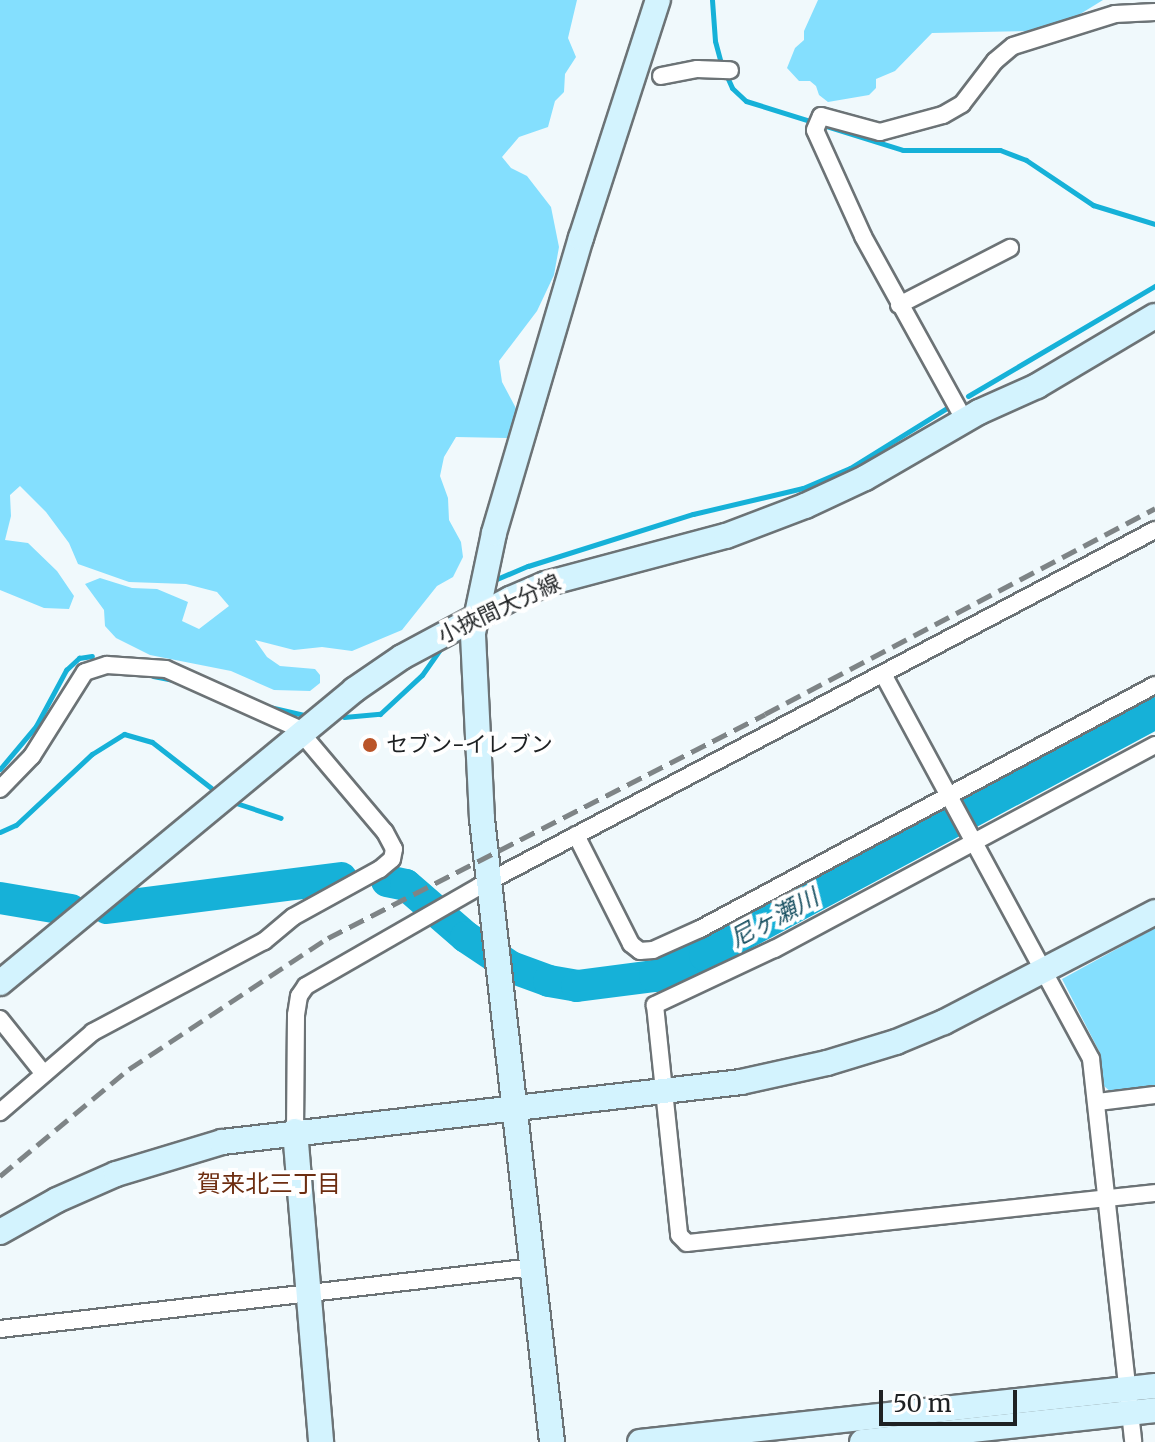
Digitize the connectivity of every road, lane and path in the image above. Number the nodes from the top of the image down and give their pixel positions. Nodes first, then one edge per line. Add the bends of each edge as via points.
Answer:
1 (658, 0) edge
2 (1155, 12) edge
3 (730, 70) dead end
4 (661, 76) dead end
5 (1010, 248) dead end
6 (899, 305) junction
7 (1155, 316) edge
8 (965, 421) junction
9 (1155, 530) edge
10 (474, 619) junction
11 (883, 674) junction
12 (1155, 685) edge
13 (303, 733) junction
14 (1155, 745) edge
15 (0, 789) edge
16 (949, 795) junction
17 (576, 835) junction
18 (973, 839) junction
19 (489, 881) junction
20 (1155, 912) edge
21 (1045, 970) junction
22 (0, 983) edge
23 (0, 1019) edge
24 (44, 1074) junction
25 (662, 1090) junction
26 (1155, 1095) edge
27 (1098, 1102) junction
28 (515, 1107) junction
29 (0, 1112) edge
30 (295, 1131) junction
31 (1155, 1193) edge
32 (1107, 1199) junction
33 (0, 1232) edge
34 (533, 1267) junction
35 (307, 1294) junction
36 (0, 1329) edge
37 (1155, 1386) edge
38 (1129, 1401) junction
39 (1155, 1410) edge
40 (321, 1442) edge
41 (552, 1442) edge
42 (640, 1442) edge
43 (862, 1442) edge
44 (1133, 1442) edge

1 - 10 street via 581,238
2 - 6 street via 1115,14 1013,46 962,104 943,115 880,132 818,123
3 - 4 street
5 - 6 street
6 - 8 street
7 - 8 street, 小挾間大分線 via 1065,371
8 - 10 street, 小挾間大分線 via 865,478 781,516 726,536 569,576
9 - 11 street
10 - 13 street, 小挾間大分線 via 380,671
10 - 19 street via 473,686
11 - 16 street
11 - 17 street
12 - 16 street
13 - 15 street via 166,669 99,666 79,677 32,756
13 - 22 street, 小挾間大分線
13 - 24 street via 385,832 394,849 392,859 293,917 264,941 104,1026
14 - 18 street
16 - 17 street via 700,929 646,951 631,944
16 - 18 street
17 - 19 street
18 - 21 street
18 - 25 street via 746,963 656,1003
19 - 28 street
19 - 30 street via 302,991 296,1015
20 - 21 street
21 - 25 street via 944,1022 874,1049 761,1078
21 - 27 street via 1088,1049
23 - 24 street
24 - 29 street
25 - 28 street
25 - 32 street via 679,1235 687,1243
26 - 27 street
27 - 32 street
28 - 30 street
28 - 34 street
30 - 33 street via 203,1146 137,1166 57,1200
30 - 35 street
31 - 32 street
32 - 38 street
34 - 35 street
34 - 41 street
35 - 36 street
35 - 40 street
37 - 38 street
38 - 39 street
38 - 42 street
38 - 43 street
38 - 44 street

